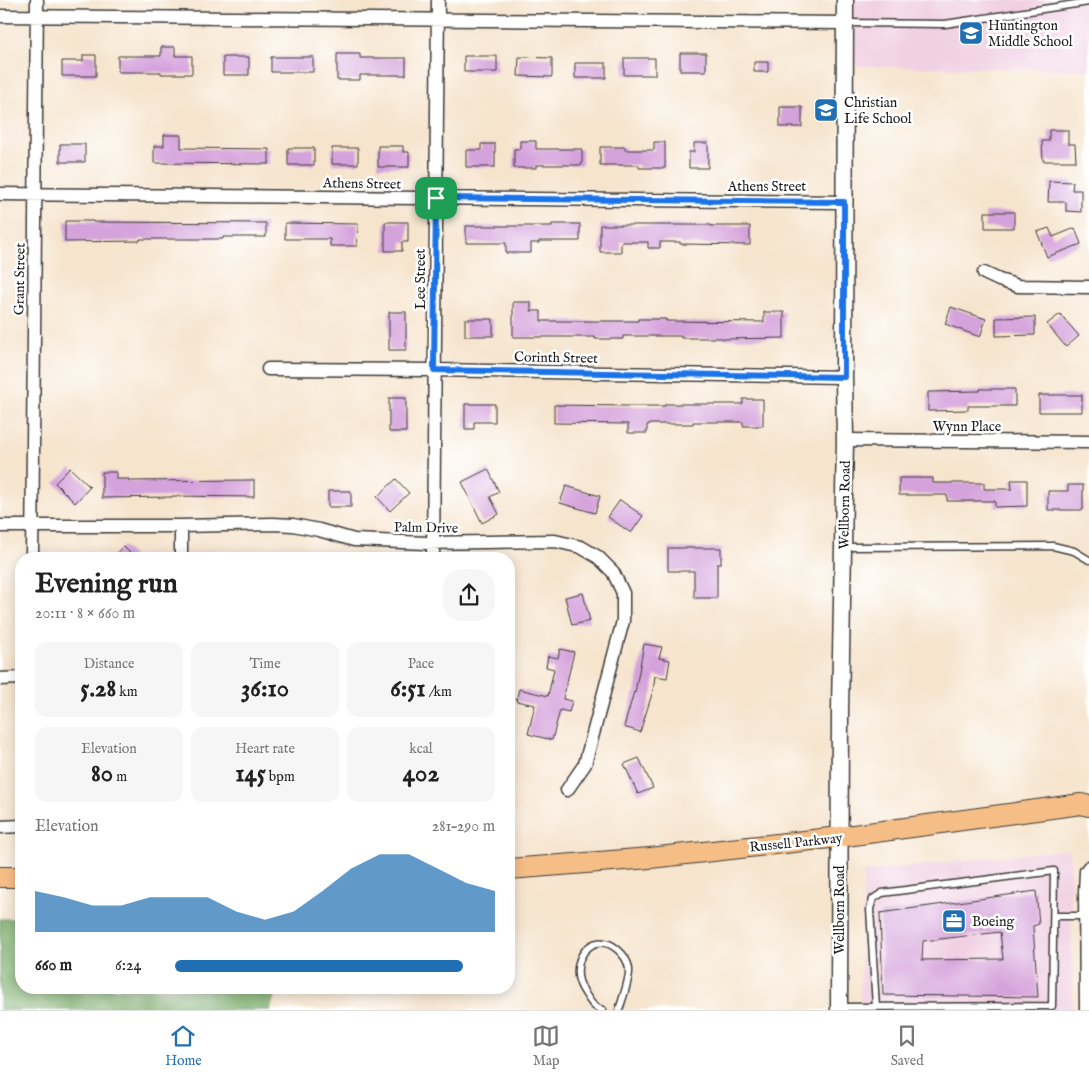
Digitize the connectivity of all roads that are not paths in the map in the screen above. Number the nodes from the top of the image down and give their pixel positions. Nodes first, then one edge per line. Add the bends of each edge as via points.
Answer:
1 (37, 0) edge
2 (438, 0) edge
3 (845, 0) edge
4 (1089, 2) edge
5 (0, 16) edge
6 (37, 16) junction
7 (437, 20) junction
8 (845, 23) junction
9 (0, 194) edge
10 (35, 194) junction
11 (436, 198) junction
12 (844, 202) junction
13 (984, 273) dead end
14 (1089, 287) edge
15 (268, 369) dead end
16 (434, 370) junction
17 (844, 377) junction
18 (845, 440) junction
19 (1089, 442) edge
20 (0, 526) edge
21 (32, 526) junction
22 (181, 526) junction
23 (433, 543) junction
24 (843, 547) junction
25 (32, 552) edge
26 (181, 552) edge
27 (433, 552) edge
28 (1089, 560) edge
29 (15, 678) edge
30 (0, 679) edge
31 (567, 790) dead end
32 (1086, 803) edge
33 (15, 826) edge
34 (0, 827) edge
35 (839, 837) junction
36 (1089, 867) edge
37 (515, 869) edge
38 (0, 877) edge
39 (15, 877) edge
40 (1054, 916) junction
41 (1085, 916) junction
42 (876, 1007) junction
43 (839, 1008) edge
44 (922, 1008) edge
45 (1052, 1008) edge
46 (595, 1009) edge
47 (603, 1010) edge
48 (619, 1010) edge
49 (1086, 1010) edge

1 - 6 street, Grant Street
2 - 7 street, Lee Street
3 - 8 street, Wellborn Road
4 - 8 lane via 945,24
5 - 6 street
6 - 7 street
6 - 10 street, Grant Street
7 - 8 street
7 - 11 street, Lee Street
8 - 12 street, Wellborn Road
9 - 10 street, Athens Street
10 - 11 street, Athens Street
10 - 21 street, Grant Street
11 - 12 street, Athens Street
11 - 16 street, Lee Street
12 - 17 street, Wellborn Road
13 - 14 street via 1018,286
15 - 16 street, Corinth Street
16 - 17 street, Corinth Street
16 - 23 street, Lee Street
17 - 18 street, Wellborn Road
18 - 19 street, Wynn Place
18 - 24 street, Wellborn Road
20 - 21 street, Palm Drive
21 - 22 street, Palm Drive
21 - 25 street, Grant Street
22 - 23 street, Palm Drive via 293,524 354,540
22 - 26 street
23 - 27 street, Lee Street
23 - 31 street, Palm Drive via 555,540 581,547 598,557 613,572 623,593 623,621 585,764
24 - 28 lane via 1053,546 1074,551
24 - 35 street, Wellborn Road
29 - 30 street
32 - 35 main road, Russell Parkway
33 - 34 street
35 - 37 main road, Russell Parkway via 650,858
35 - 43 street, Wellborn Road
36 - 41 street via 1086,872
38 - 39 main road
40 - 41 lane
40 - 42 lane via 1054,870 882,893 873,899 870,909
40 - 45 lane
41 - 49 street
42 - 43 lane
42 - 44 lane
44 - 45 lane
46 - 47 lane
46 - 48 lane via 578,981 577,971 584,950 601,942 612,945 627,961 629,971

